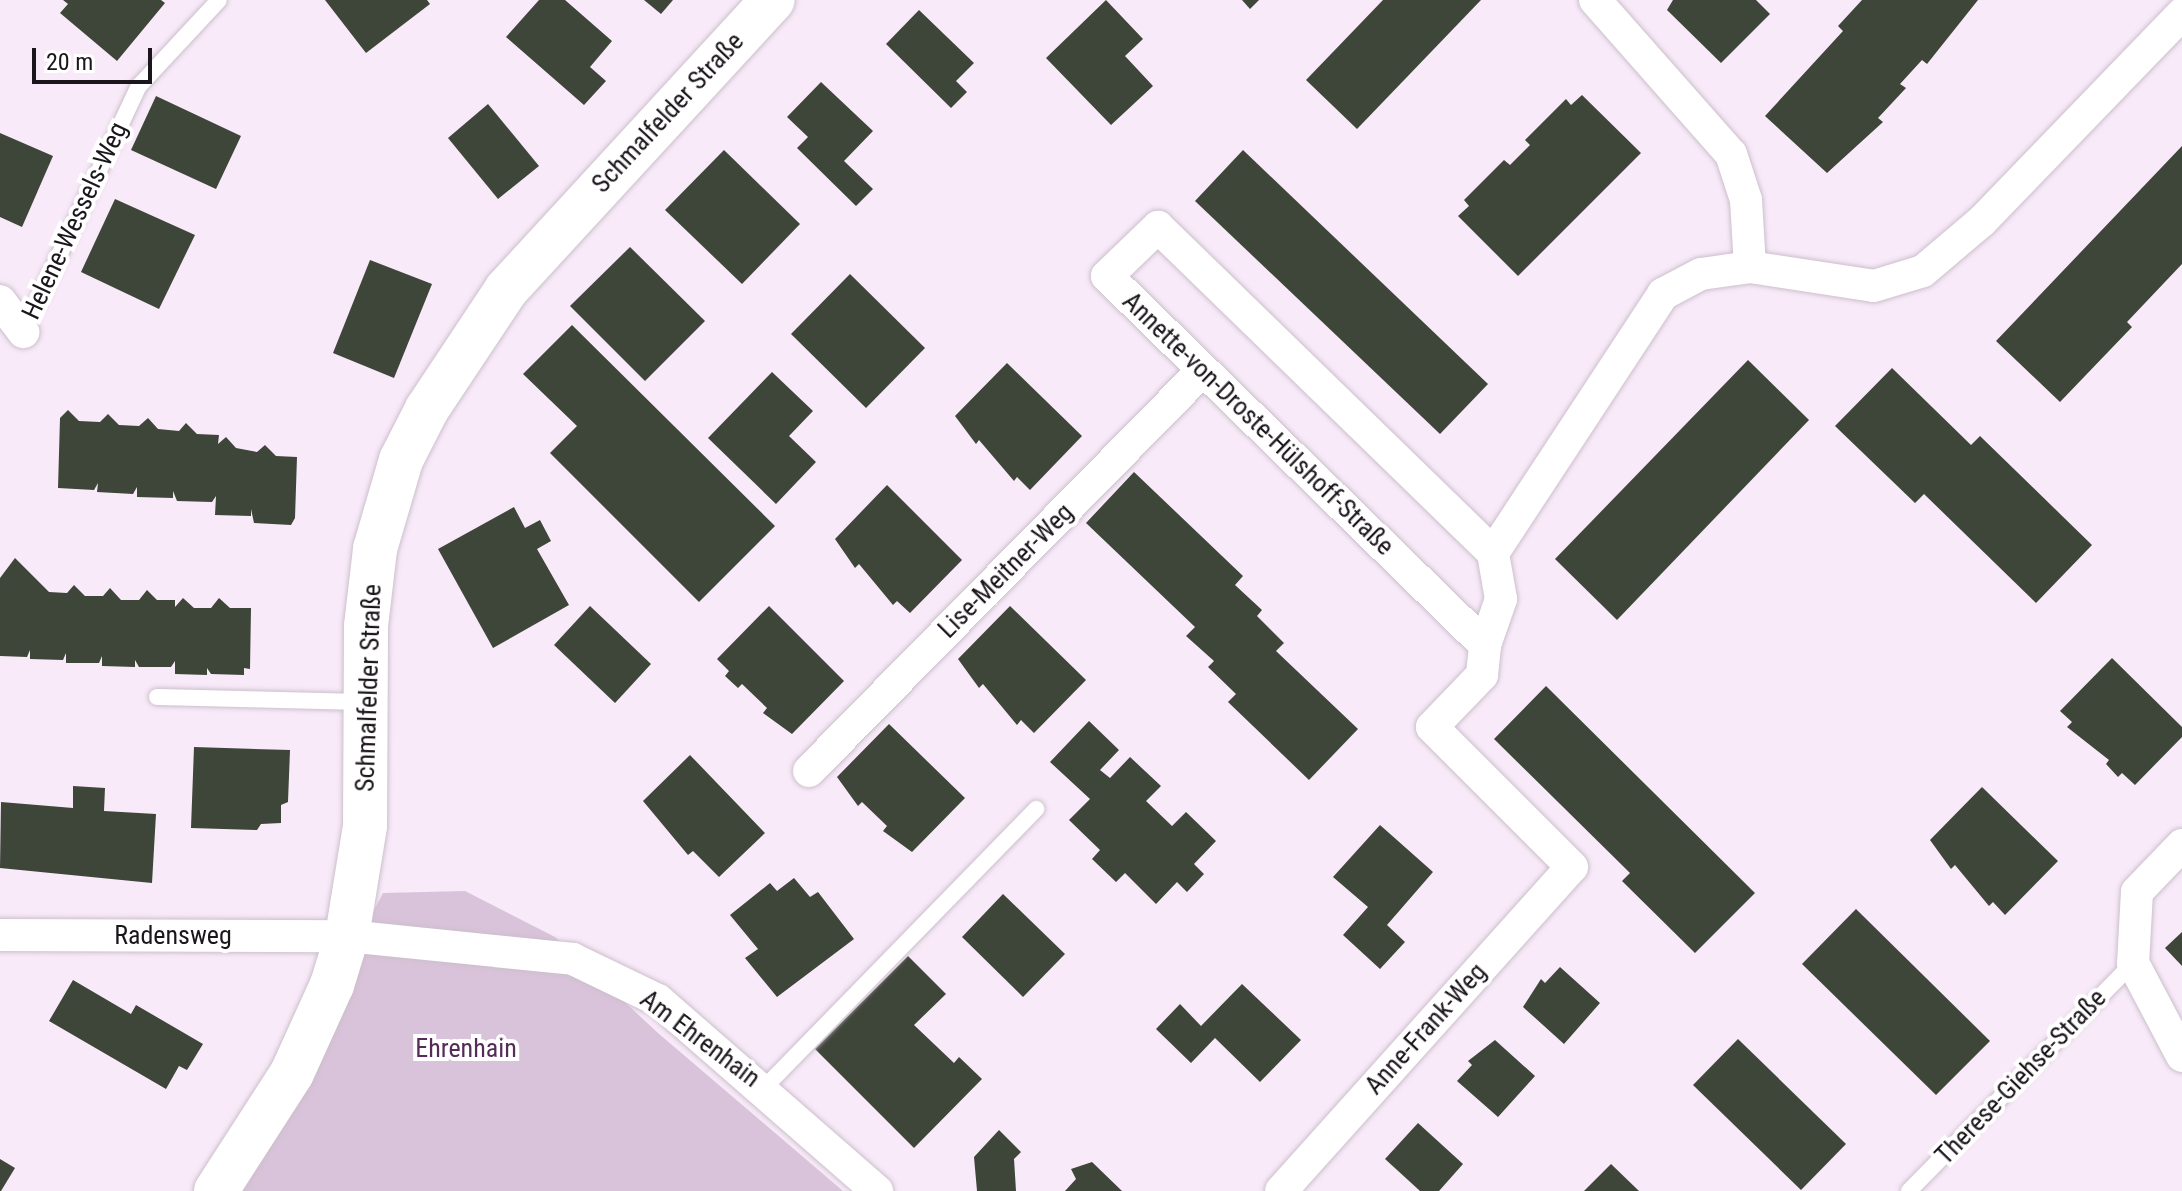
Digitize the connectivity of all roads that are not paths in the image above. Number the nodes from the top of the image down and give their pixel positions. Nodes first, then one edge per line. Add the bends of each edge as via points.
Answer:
1 (219, 0) edge
2 (773, 0) edge
3 (1595, 0) edge
4 (2182, 14) edge
5 (1750, 267) junction
6 (0, 301) edge
7 (23, 332) joint
8 (1203, 370) junction
9 (1493, 553) junction
10 (1485, 645) junction
11 (157, 697) dead end
12 (366, 702) junction
13 (809, 771) dead end
14 (1036, 809) dead end
15 (2182, 845) edge
16 (0, 935) edge
17 (347, 936) junction
18 (2133, 963) junction
19 (2182, 1056) edge
20 (764, 1088) junction
21 (216, 1191) edge
22 (877, 1191) edge
23 (1281, 1191) edge
24 (1909, 1191) edge

1 - 7 lane, Helene-Wessels-Weg via 139,86
2 - 12 main road, Schmalfelder Straße via 506,290 427,409 401,460 375,549 366,626
3 - 5 street via 1731,154 1746,200
4 - 5 street via 1982,221 1923,271 1874,286
5 - 9 street via 1701,274 1663,294
6 - 7 street
8 - 9 street, Annette-von-Droste-Hülshoff-Straße via 1107,276 1158,227
8 - 10 street, Annette-von-Droste-Hülshoff-Straße
8 - 13 street, Lise-Meitner-Weg
9 - 10 street via 1501,599
10 - 23 street, Anne-Frank-Weg via 1482,675 1432,727 1572,867
11 - 12 lane
12 - 17 main road, Schmalfelder Straße via 365,826
14 - 20 lane
15 - 18 street via 2137,892
16 - 17 street, Radensweg
17 - 20 street, Am Ehrenhain via 573,959 658,1000
17 - 21 main road, Schmalfelder Straße via 332,985 292,1073
18 - 19 street, Therese-Giehse-Straße
18 - 24 lane, Therese-Giehse-Straße
20 - 22 street, Am Ehrenhain

